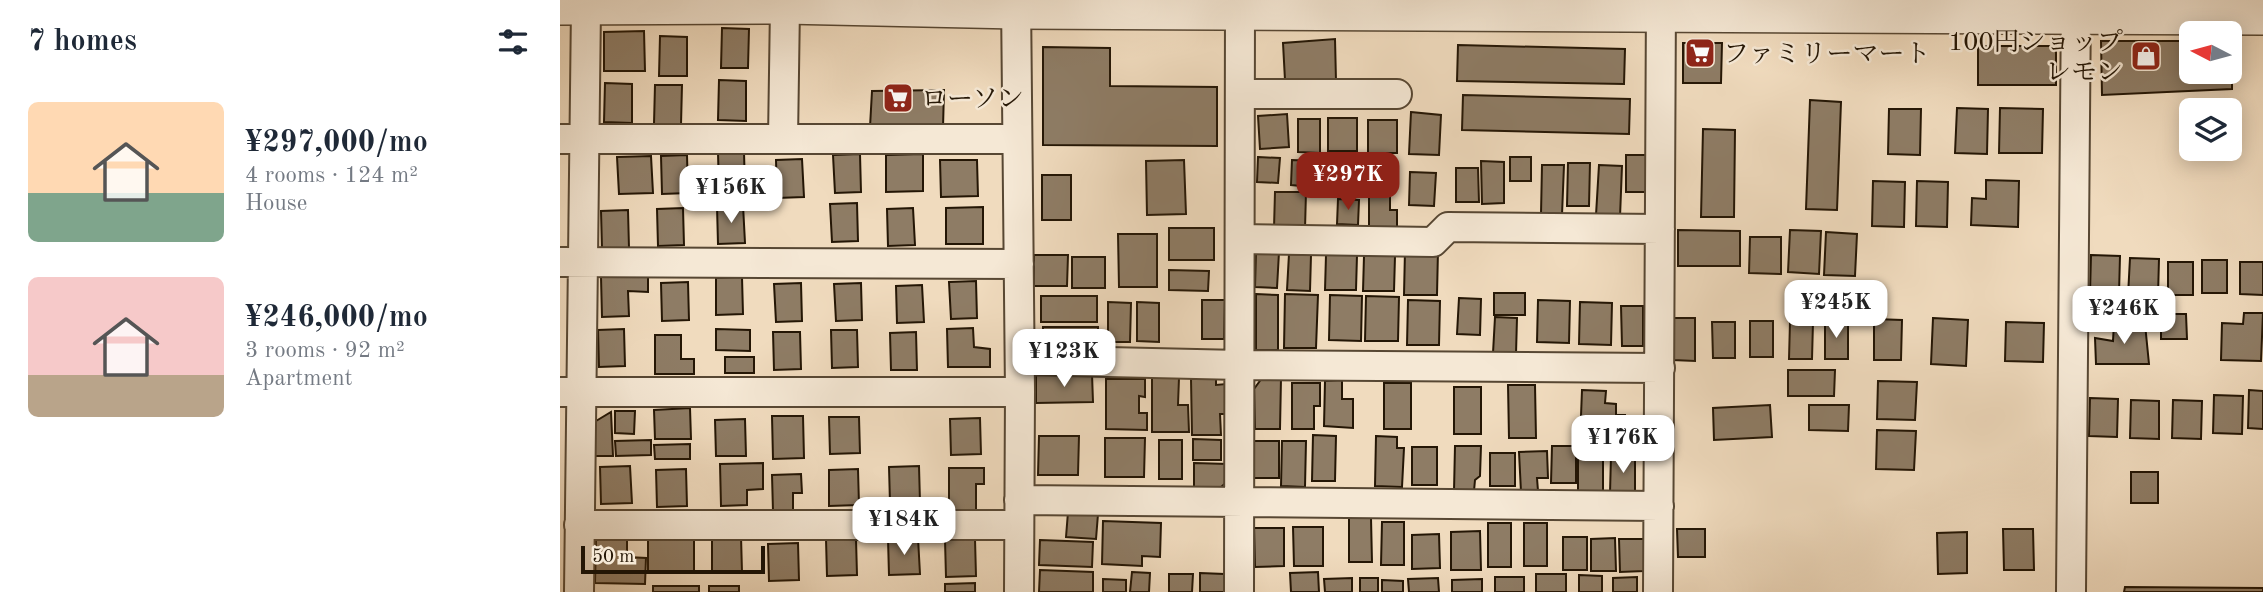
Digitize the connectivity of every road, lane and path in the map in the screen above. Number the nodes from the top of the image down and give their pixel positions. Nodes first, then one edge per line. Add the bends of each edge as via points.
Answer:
1 (799, 4) edge
2 (1016, 5) edge
3 (1240, 6) edge
4 (573, 7) edge
5 (1661, 7) edge
6 (2076, 8) edge
7 (2263, 17) edge
8 (1240, 94) junction
9 (1397, 94) dead end
10 (572, 139) edge
11 (783, 139) junction
12 (1017, 139) junction
13 (1660, 229) junction
14 (1240, 239) junction
15 (571, 262) edge
16 (1019, 264) junction
17 (1020, 360) junction
18 (1240, 365) junction
19 (1660, 368) junction
20 (570, 392) edge
21 (1020, 393) junction
22 (1240, 502) junction
23 (1659, 506) junction
24 (1019, 512) junction
25 (579, 525) junction
26 (579, 592) edge
27 (1019, 592) edge
28 (1239, 592) edge
29 (1658, 592) edge
30 (2071, 592) edge

1 - 2 street
1 - 4 street
1 - 11 street
2 - 3 street
2 - 12 street
3 - 5 street
3 - 8 street
4 - 10 street
5 - 6 street
5 - 13 street
6 - 7 street
6 - 30 street
8 - 9 street
8 - 14 street
10 - 11 street
10 - 15 street
11 - 12 street
12 - 16 street
13 - 14 street via 1448,227 1433,242
13 - 19 street
14 - 18 street
15 - 16 street
15 - 20 street
16 - 17 street
17 - 18 street
17 - 21 street
18 - 19 street
18 - 22 street
19 - 23 street
20 - 21 street
20 - 25 street
21 - 24 street
22 - 23 street
22 - 24 street
22 - 28 street
23 - 29 street
24 - 25 street
24 - 27 street
25 - 26 street

